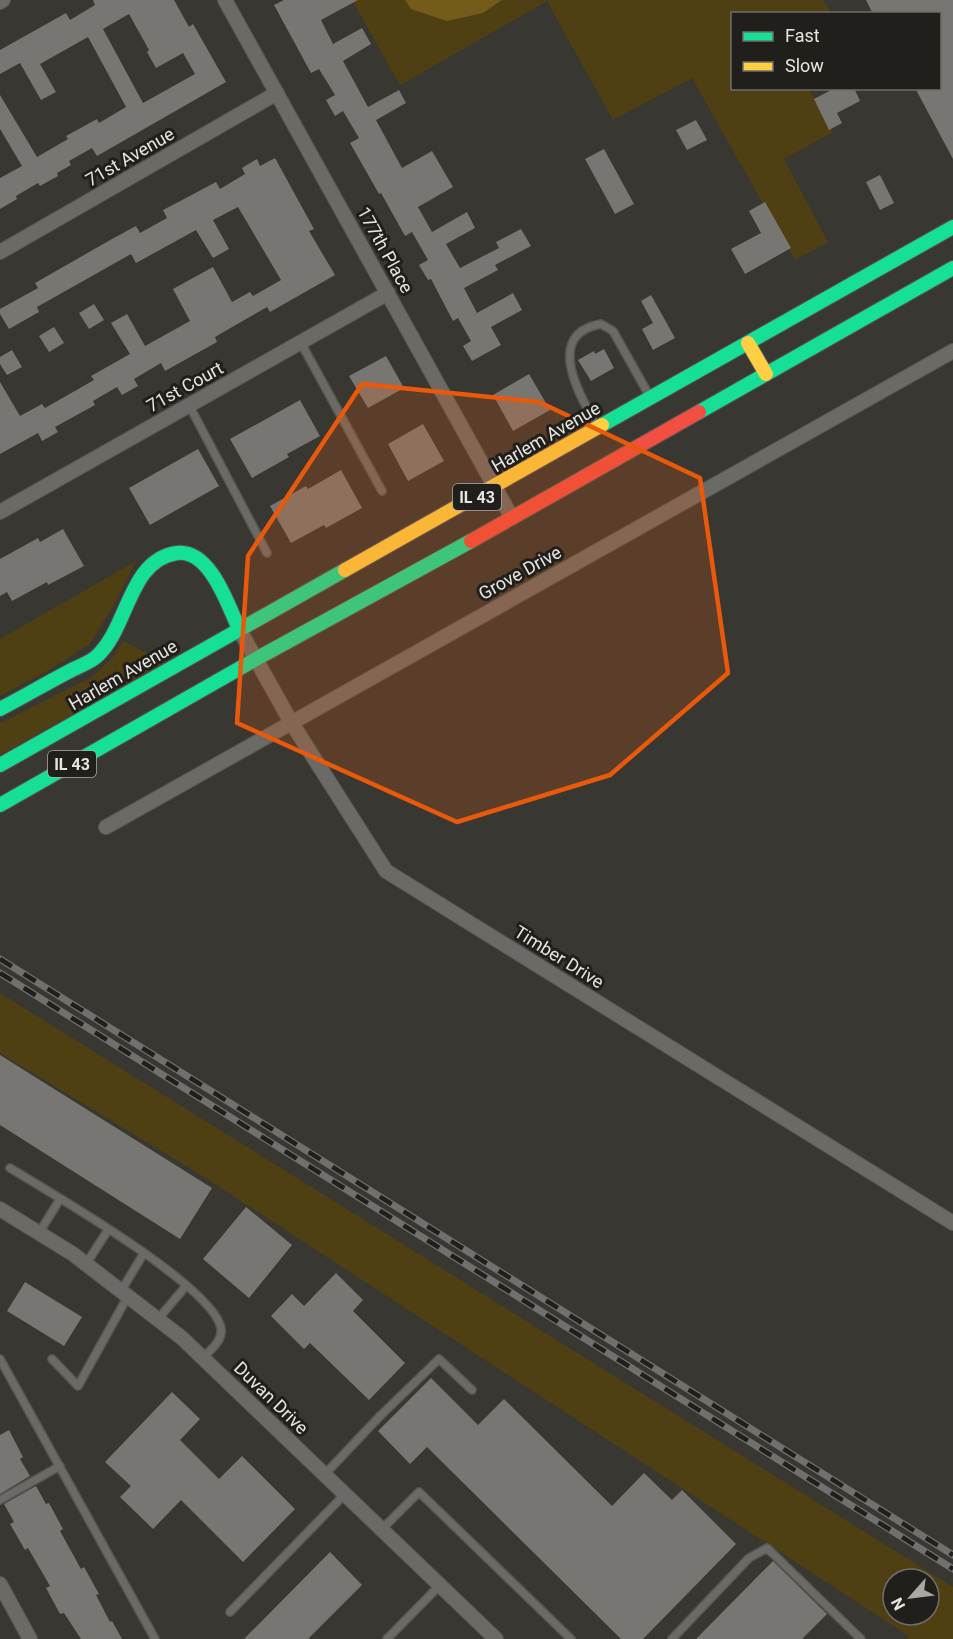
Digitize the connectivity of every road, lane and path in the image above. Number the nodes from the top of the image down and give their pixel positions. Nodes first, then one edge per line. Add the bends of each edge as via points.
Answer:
1 (225, 0) edge
2 (277, 93) junction
3 (953, 227) edge
4 (0, 252) edge
5 (953, 268) edge
6 (388, 293) junction
7 (301, 343) junction
8 (748, 343) junction
9 (953, 351) edge
10 (766, 374) junction
11 (651, 398) junction
12 (189, 405) junction
13 (599, 428) junction
14 (495, 487) junction
15 (382, 491) dead end
16 (0, 512) edge
17 (512, 519) junction
18 (267, 553) dead end
19 (239, 629) junction
20 (256, 659) junction
21 (0, 709) edge
22 (291, 722) junction
23 (0, 765) edge
24 (0, 805) edge
25 (106, 827) dead end
26 (10, 1168) dead end
27 (60, 1199) junction
28 (0, 1209) edge
29 (953, 1223) edge
30 (108, 1230) junction
31 (39, 1233) junction
32 (144, 1252) junction
33 (86, 1264) junction
34 (186, 1286) junction
35 (124, 1294) junction
36 (158, 1319) junction
37 (203, 1358) junction
38 (0, 1359) edge
39 (52, 1359) dead end
40 (472, 1390) dead end
41 (60, 1466) junction
42 (325, 1474) junction
43 (345, 1494) junction
44 (0, 1500) edge
45 (381, 1529) junction
46 (0, 1584) edge
47 (440, 1585) junction
48 (230, 1612) dead end
49 (30, 1639) edge
50 (155, 1639) edge
51 (387, 1639) edge
52 (496, 1639) edge
53 (571, 1639) edge
54 (672, 1639) edge
55 (861, 1639) edge

1 - 2 street, 177th Place
2 - 4 street, 71st Avenue
2 - 6 street, 177th Place
3 - 8 main road, Harlem Avenue / IL 43
5 - 10 main road, IL 43
6 - 7 street, 71st Court
6 - 14 street, 177th Place
7 - 12 street, 71st Court
7 - 15 lane
8 - 10 main road
8 - 11 main road, Harlem Avenue / IL 43
9 - 22 street, Grove Drive
10 - 17 main road, IL 43
11 - 13 main road, Harlem Avenue / IL 43
11 - 13 lane via 614,331 601,324 593,325 574,337 570,363 581,398
12 - 16 street, 71st Court
12 - 18 lane
13 - 14 main road, Harlem Avenue / IL 43
14 - 17 street, 177th Place
14 - 19 main road, Harlem Avenue / IL 43
17 - 20 main road, IL 43
19 - 20 street, Timber Drive
19 - 21 main road via 201,561 182,553 167,555 152,562 146,570 113,636 96,657
19 - 23 main road, Harlem Avenue / IL 43
20 - 22 street, Timber Drive
20 - 24 main road, IL 43
22 - 25 street, Grove Drive
22 - 29 street, Timber Drive via 386,871
26 - 27 lane
27 - 30 lane
27 - 31 lane
28 - 31 street, Duvan Drive
30 - 32 lane
30 - 33 lane
31 - 33 street, Duvan Drive
32 - 34 lane
32 - 35 lane
33 - 35 street, Duvan Drive
34 - 36 lane
34 - 37 lane via 211,1309 221,1326 220,1340
35 - 36 street, Duvan Drive
35 - 39 lane via 78,1386
36 - 37 street, Duvan Drive
37 - 42 street, Duvan Drive
38 - 41 lane
40 - 42 lane via 439,1359
41 - 44 lane
41 - 50 lane
42 - 43 street, Duvan Drive
43 - 45 street, Duvan Drive
43 - 48 lane
45 - 47 street, Duvan Drive
45 - 53 lane via 419,1492
46 - 49 street
47 - 51 lane
47 - 52 street, Duvan Drive
54 - 55 lane via 749,1558 767,1548

